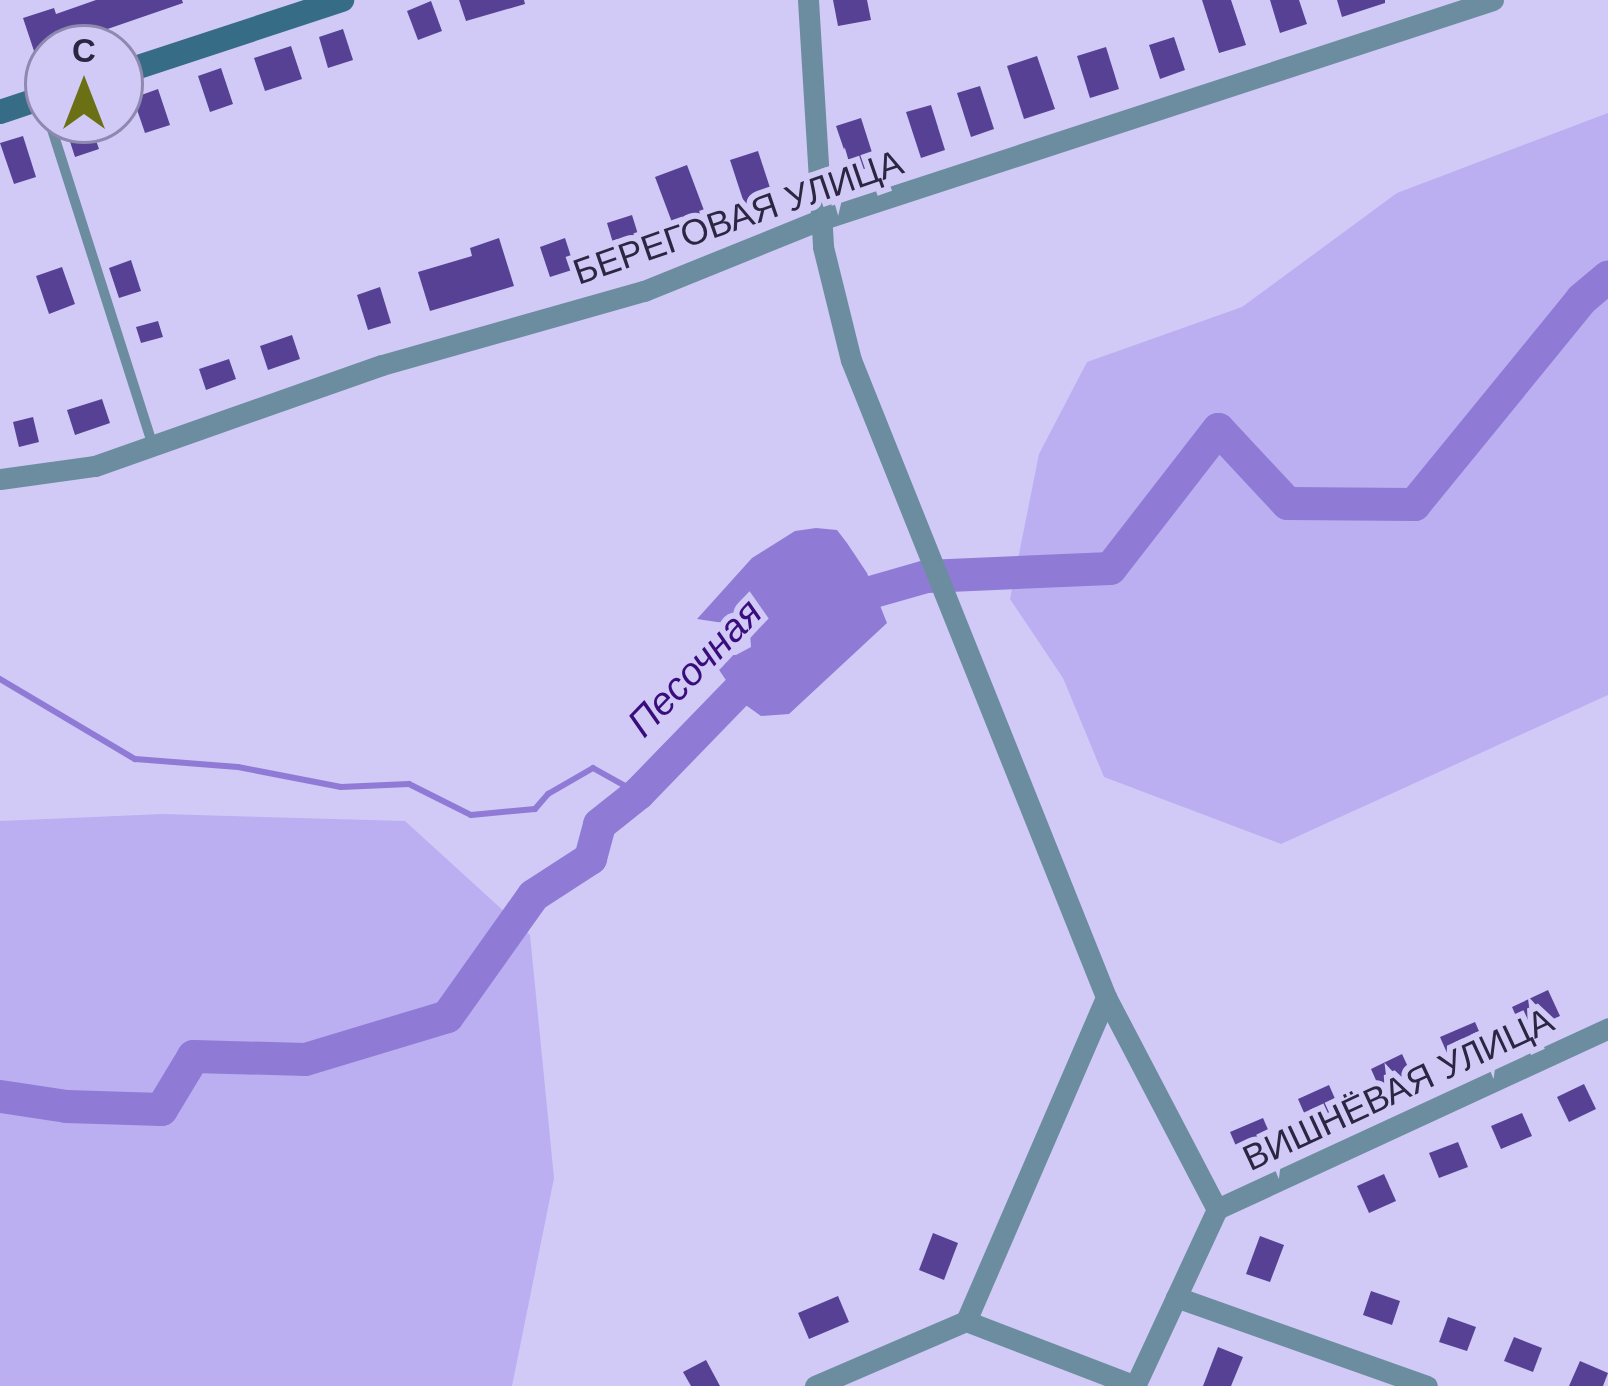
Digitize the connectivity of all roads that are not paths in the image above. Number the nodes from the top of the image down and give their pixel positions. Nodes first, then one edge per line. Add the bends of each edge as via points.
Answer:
1 (342, 0) edge
2 (808, 0) edge
3 (1493, 0) edge
4 (144, 65) edge
5 (58, 144) edge
6 (820, 220) junction
7 (153, 445) junction
8 (0, 479) edge
9 (1106, 997) junction
10 (1608, 1028) edge
11 (1217, 1209) junction
12 (1176, 1297) junction
13 (966, 1321) junction
14 (815, 1386) edge
15 (1135, 1386) edge
16 (1427, 1386) edge

1 - 4 street
2 - 6 street
3 - 6 street, БЕРЕГОВАЯ УЛИЦА
5 - 7 lane
6 - 7 street, БЕРЕГОВАЯ УЛИЦА via 644,291 382,365
6 - 9 street via 851,360
7 - 8 street, БЕРЕГОВАЯ УЛИЦА via 95,466
9 - 11 street
9 - 13 street
10 - 11 street, ВИШНЁВАЯ УЛИЦА
11 - 12 street
12 - 15 street
12 - 16 street
13 - 14 street
13 - 15 street

